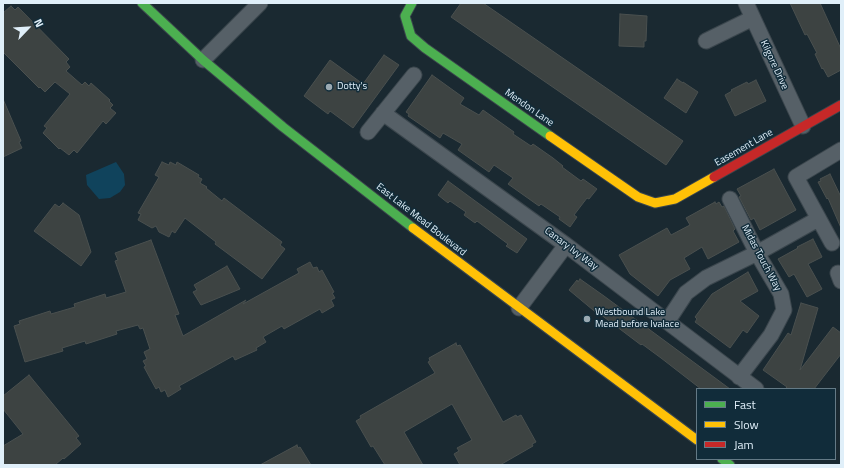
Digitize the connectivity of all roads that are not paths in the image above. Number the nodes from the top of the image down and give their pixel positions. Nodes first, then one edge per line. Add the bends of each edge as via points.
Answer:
1 (142, 3) edge
2 (260, 3) edge
3 (412, 3) edge
4 (746, 3) edge
5 (753, 18) junction
6 (706, 41) dead end
7 (202, 60) junction
8 (414, 75) dead end
9 (841, 105) edge
10 (383, 113) junction
11 (803, 126) junction
12 (368, 132) dead end
13 (841, 150) edge
14 (730, 199) dead end
15 (655, 203) joint
16 (818, 219) junction
17 (832, 243) dead end
18 (566, 245) junction
19 (757, 253) junction
20 (519, 308) junction
21 (667, 322) junction
22 (739, 377) junction
23 (755, 388) edge
24 (696, 439) edge

1 - 7 main road, East Lake Mead Boulevard
2 - 7 street
3 - 15 main road, Mendon Lane via 405,16 411,36 425,48 638,197
4 - 5 street, Kilgore Drive
5 - 6 street
5 - 11 street, Kilgore Drive
7 - 20 main road, East Lake Mead Boulevard via 283,127
8 - 10 street
9 - 11 main road, Easement Lane
10 - 12 street
10 - 18 street, Canary Ivy Way
11 - 15 main road, Easement Lane via 675,199
13 - 16 street via 796,177
14 - 19 street, Midas Touch Way
16 - 17 street
16 - 19 street
18 - 20 street
18 - 21 street, Canary Ivy Way
19 - 21 street via 706,278 686,293
19 - 22 street, Midas Touch Way via 781,294 784,310 771,335
20 - 24 main road, East Lake Mead Boulevard
21 - 22 street, Canary Ivy Way
22 - 23 street, Canary Ivy Way

